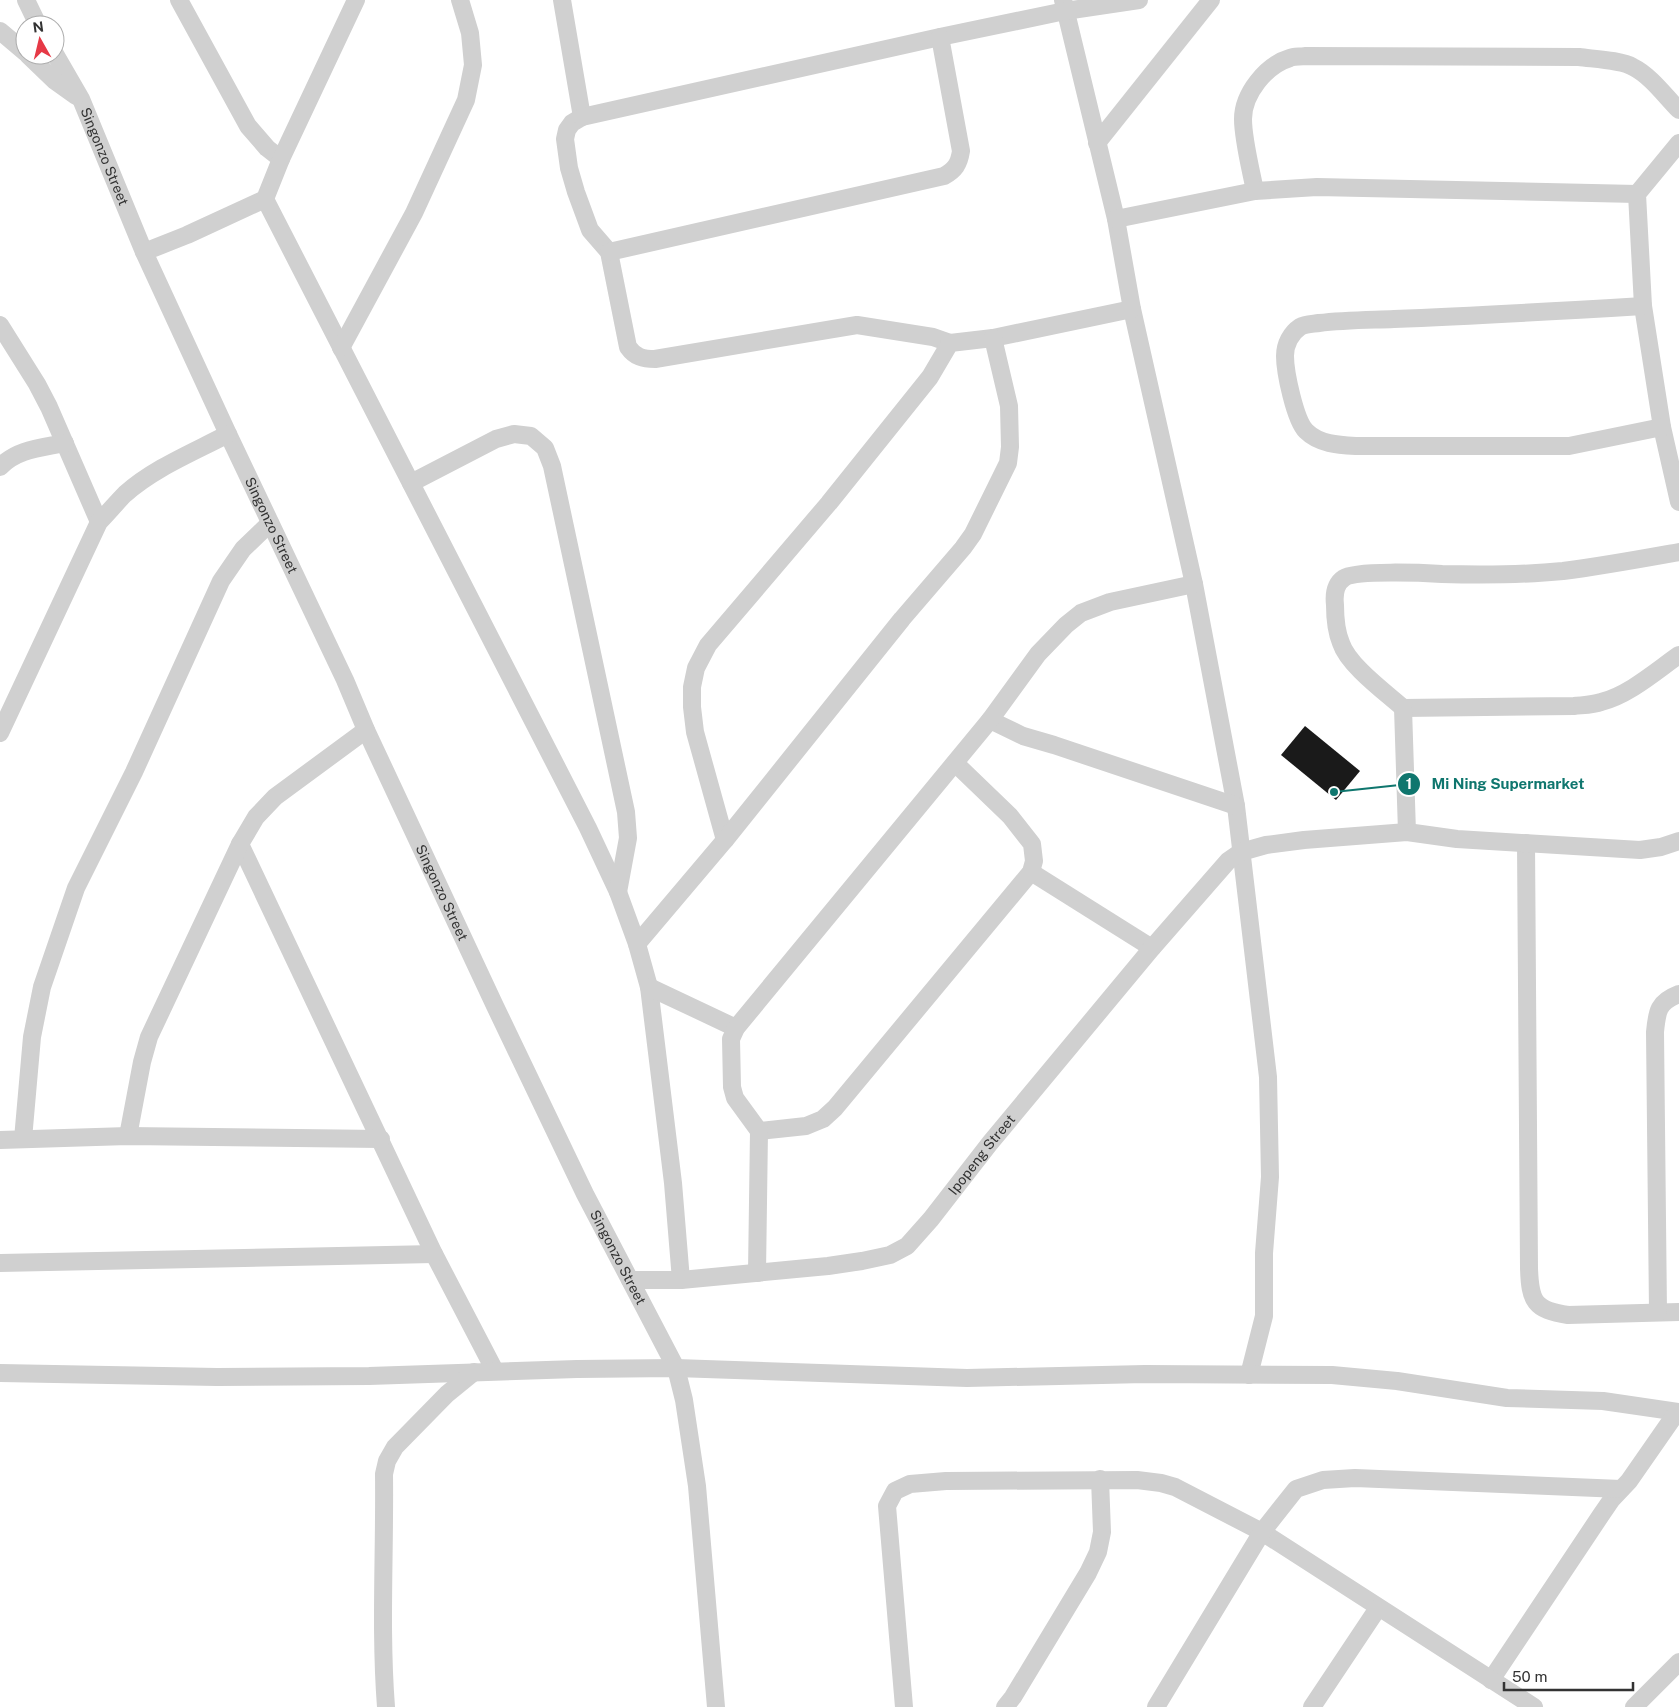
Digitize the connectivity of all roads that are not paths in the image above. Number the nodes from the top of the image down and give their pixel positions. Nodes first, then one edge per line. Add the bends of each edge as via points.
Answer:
1 (26, 0) edge
2 (179, 0) edge
3 (356, 0) edge
4 (460, 0) edge
5 (562, 0) edge
6 (1139, 0) edge
7 (1211, 0) edge
8 (1064, 6) edge
9 (33, 15) edge
10 (0, 32) edge
11 (940, 37) junction
12 (15, 44) edge
13 (38, 65) edge
14 (61, 65) edge
15 (81, 99) junction
16 (1679, 110) edge
17 (582, 117) junction
18 (1097, 143) junction
19 (1679, 143) edge
20 (281, 159) junction
21 (1255, 191) junction
22 (1637, 194) junction
23 (265, 199) junction
24 (1116, 219) junction
25 (144, 252) junction
26 (608, 252) junction
27 (1643, 306) junction
28 (1132, 310) junction
29 (1, 329) edge
30 (993, 338) junction
31 (950, 343) junction
32 (342, 348) junction
33 (1662, 427) junction
34 (228, 434) junction
35 (65, 443) junction
36 (0, 467) edge
37 (411, 483) junction
38 (1679, 502) edge
39 (100, 522) junction
40 (270, 523) junction
41 (1679, 552) edge
42 (1194, 584) junction
43 (1679, 655) edge
44 (1403, 708) junction
45 (990, 720) junction
46 (366, 730) junction
47 (0, 733) edge
48 (955, 763) junction
49 (1236, 806) junction
50 (1407, 832) junction
51 (725, 840) junction
52 (1679, 840) edge
53 (1526, 843) junction
54 (240, 844) junction
55 (1241, 852) junction
56 (1031, 872) junction
57 (618, 892) junction
58 (637, 944) junction
59 (1152, 948) junction
60 (649, 987) junction
61 (1679, 994) edge
62 (736, 1028) junction
63 (759, 1131) junction
64 (128, 1136) junction
65 (23, 1139) junction
66 (381, 1139) junction
67 (0, 1140) edge
68 (434, 1254) junction
69 (0, 1263) edge
70 (757, 1274) junction
71 (630, 1280) junction
72 (682, 1280) junction
73 (1658, 1312) junction
74 (1679, 1312) edge
75 (676, 1368) junction
76 (495, 1371) junction
77 (474, 1372) junction
78 (0, 1373) edge
79 (1249, 1375) junction
80 (1678, 1412) edge
81 (1100, 1479) junction
82 (1621, 1489) junction
83 (1262, 1532) junction
84 (1378, 1608) junction
85 (1679, 1662) edge
86 (1491, 1680) junction
87 (386, 1707) edge
88 (716, 1707) edge
89 (904, 1707) edge
90 (1004, 1707) edge
91 (1156, 1707) edge
92 (1312, 1707) edge
93 (1534, 1707) edge
94 (1634, 1707) edge

1 - 9 street
2 - 20 street via 248,126
3 - 20 street
4 - 32 street via 470,33 473,65 466,100 414,213
5 - 17 street
6 - 8 street
7 - 18 street
8 - 11 street
8 - 18 street
10 - 12 street
11 - 17 street
11 - 26 street via 961,151 953,171 944,176
13 - 15 street, Singonzo Street
14 - 15 street, Singonzo Street
15 - 25 street, Singonzo Street
16 - 21 street via 1632,66 1579,57 1290,58 1269,70 1245,106 1243,119
17 - 26 street via 567,130 569,168 590,230
18 - 24 street
19 - 22 street
20 - 23 street
21 - 22 street via 1317,187
21 - 24 street
22 - 27 street
23 - 25 street
23 - 32 street
24 - 28 street
25 - 34 street, Singonzo Street
26 - 31 street via 628,347 632,353 645,359 857,325 933,337
27 - 33 street
27 - 33 street via 1334,321 1302,326 1291,334 1285,355 1298,418 1311,435 1337,445 1569,446
28 - 30 street
28 - 42 street
29 - 35 street via 50,407
30 - 31 street
30 - 51 street via 1009,406 1010,447 1008,463 973,534
31 - 51 street via 930,377 817,518 708,645 696,668 692,687 695,732
32 - 37 street
33 - 38 street
34 - 39 street via 137,485
34 - 40 street, Singonzo Street
35 - 36 street via 25,451
35 - 39 street
37 - 57 street
37 - 57 street via 496,439 514,434 531,436 545,448 552,466 626,812 628,838
39 - 47 street
40 - 46 street, Singonzo Street
40 - 65 street via 243,549 221,581 134,772 76,888 42,987 32,1037
41 - 44 street via 1562,571 1480,575 1407,572 1344,578 1337,585 1334,598 1341,644 1354,664
42 - 45 street via 1110,602 1081,613 1038,654
42 - 49 street
43 - 44 street via 1618,696 1601,702 1574,706
44 - 50 street
45 - 48 street
45 - 49 street via 1023,736
46 - 54 street via 274,797 256,817
46 - 71 street, Singonzo Street via 580,1185
48 - 56 street via 1010,816 1032,844 1034,861
48 - 62 street
49 - 55 street
50 - 53 street
50 - 55 street via 1304,840
51 - 58 street
52 - 53 street via 1640,850
53 - 73 street via 1531,1291 1541,1308 1568,1315
54 - 64 street via 149,1037
54 - 66 street
55 - 59 street, Ipopeng Street via 1222,868
55 - 79 street via 1268,1077 1270,1178 1264,1253 1264,1316
56 - 59 street
56 - 63 street via 835,1108 823,1119 806,1126
57 - 58 street
58 - 60 street
59 - 70 street, Ipopeng Street via 907,1246 890,1255 862,1261
60 - 62 street
60 - 72 street
61 - 73 street via 1660,1005 1656,1016
62 - 63 street via 731,1039 732,1087 735,1098
63 - 70 street
64 - 65 street
64 - 66 street
65 - 67 street
66 - 68 street
68 - 69 street
68 - 76 street
70 - 72 street, Ipopeng Street
71 - 72 street, Ipopeng Street
71 - 75 street, Singonzo Street
73 - 74 street
75 - 76 street
75 - 79 street via 967,1378
75 - 88 street, Singonzo Street via 697,1486
76 - 77 street
77 - 78 street via 216,1377
77 - 87 street via 395,1446 384,1474 383,1668
79 - 80 street via 1379,1378 1507,1398 1603,1401
80 - 82 street
81 - 83 street via 1161,1482
81 - 89 street via 946,1481 910,1484 895,1491 887,1506
81 - 90 street via 1102,1532 1098,1552 1013,1697
82 - 83 street via 1354,1478 1323,1480 1296,1489
82 - 86 street
83 - 84 street
83 - 91 street
84 - 86 street
84 - 92 street
85 - 94 street
86 - 93 street

